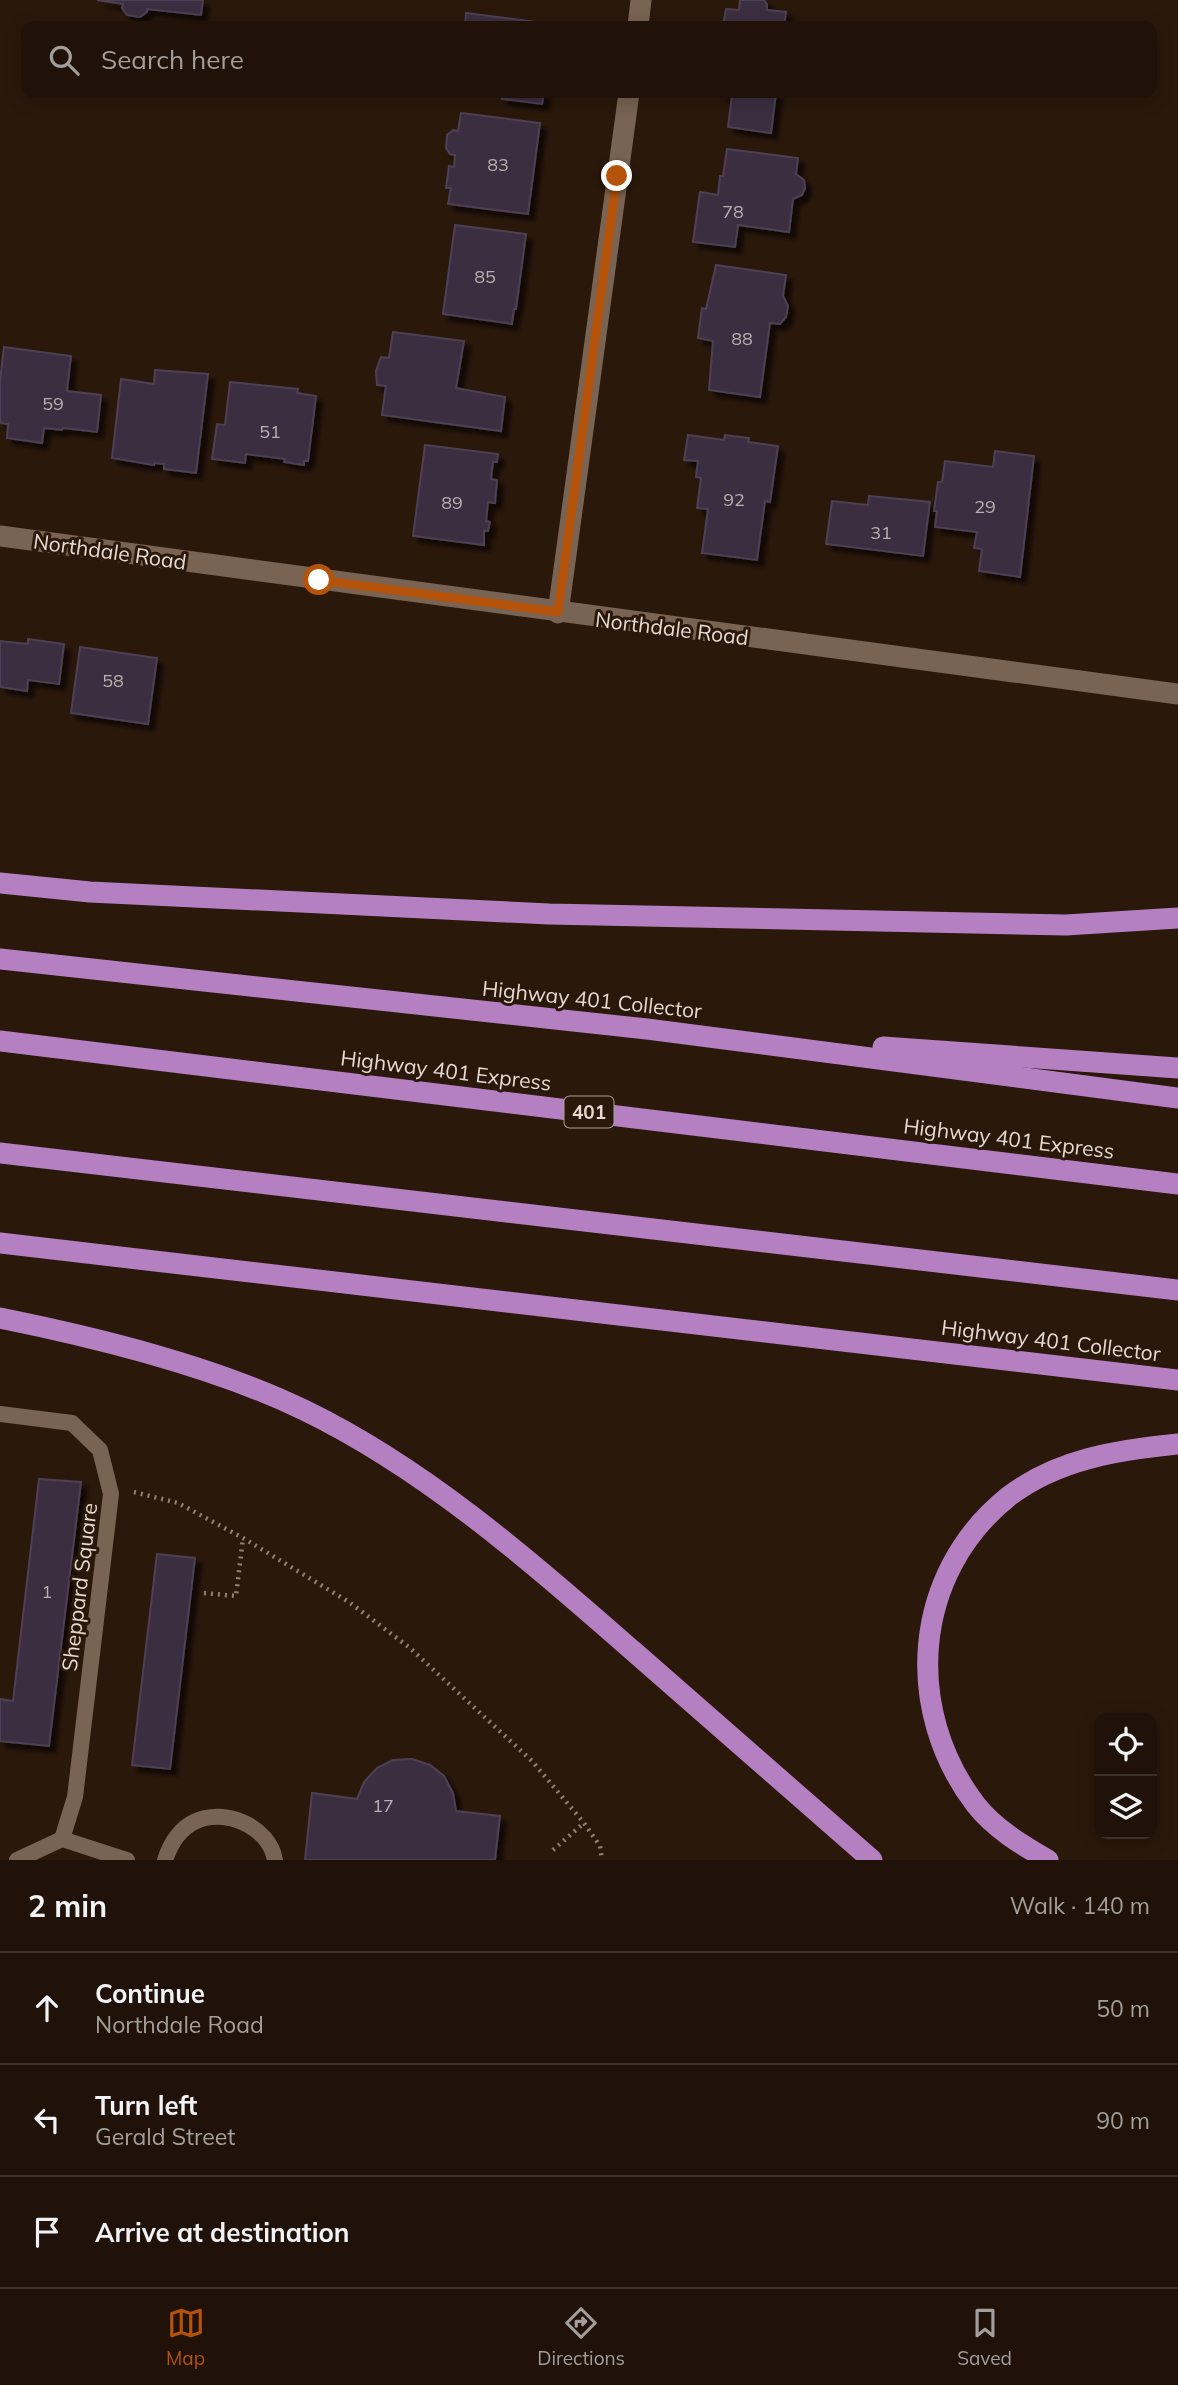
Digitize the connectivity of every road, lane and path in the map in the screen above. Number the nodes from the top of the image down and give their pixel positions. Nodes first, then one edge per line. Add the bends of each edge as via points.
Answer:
1 (641, 0) edge
2 (639, 21) edge
3 (628, 98) edge
4 (0, 536) edge
5 (558, 612) junction
6 (1178, 694) edge
7 (0, 884) edge
8 (1178, 918) edge
9 (0, 959) edge
10 (648, 1029) junction
11 (0, 1041) edge
12 (1178, 1068) edge
13 (1178, 1098) edge
14 (0, 1153) edge
15 (1178, 1184) edge
16 (0, 1243) edge
17 (1178, 1290) edge
18 (0, 1318) edge
19 (1178, 1380) edge
20 (0, 1414) edge
21 (1178, 1444) edge
22 (105, 1468) junction
23 (243, 1538) junction
24 (204, 1593) dead end
25 (584, 1823) junction
26 (62, 1839) junction
27 (553, 1850) dead end
28 (17, 1860) edge
29 (127, 1860) edge
30 (165, 1860) edge
31 (275, 1860) edge
32 (602, 1860) edge
33 (872, 1860) edge
34 (1048, 1860) edge

1 - 2 street
3 - 5 street
4 - 5 street, Northdale Road
5 - 6 street, Northdale Road
7 - 8 highway via 549,914 1066,925
9 - 10 highway, Highway 401 Collector
10 - 12 highway
10 - 13 highway, Highway 401 Collector
11 - 15 highway, Highway 401 Express / 401
14 - 17 highway
16 - 19 highway, Highway 401 Collector
18 - 33 highway via 227,1378 303,1409 381,1452 548,1578
20 - 22 lane, Sheppard Square via 72,1423 100,1450
21 - 34 highway via 1098,1455 1037,1479 982,1522 942,1584 931,1620 929,1700 952,1771 978,1808 1013,1840
22 - 23 path via 128,1491 178,1503
22 - 26 lane, Sheppard Square via 111,1494 75,1797
23 - 24 path via 236,1596
23 - 25 path via 349,1602 410,1648 532,1762
25 - 27 path
25 - 32 path via 600,1846
26 - 28 lane
26 - 29 lane
30 - 31 lane via 171,1842 194,1822 224,1816 253,1826 273,1849

